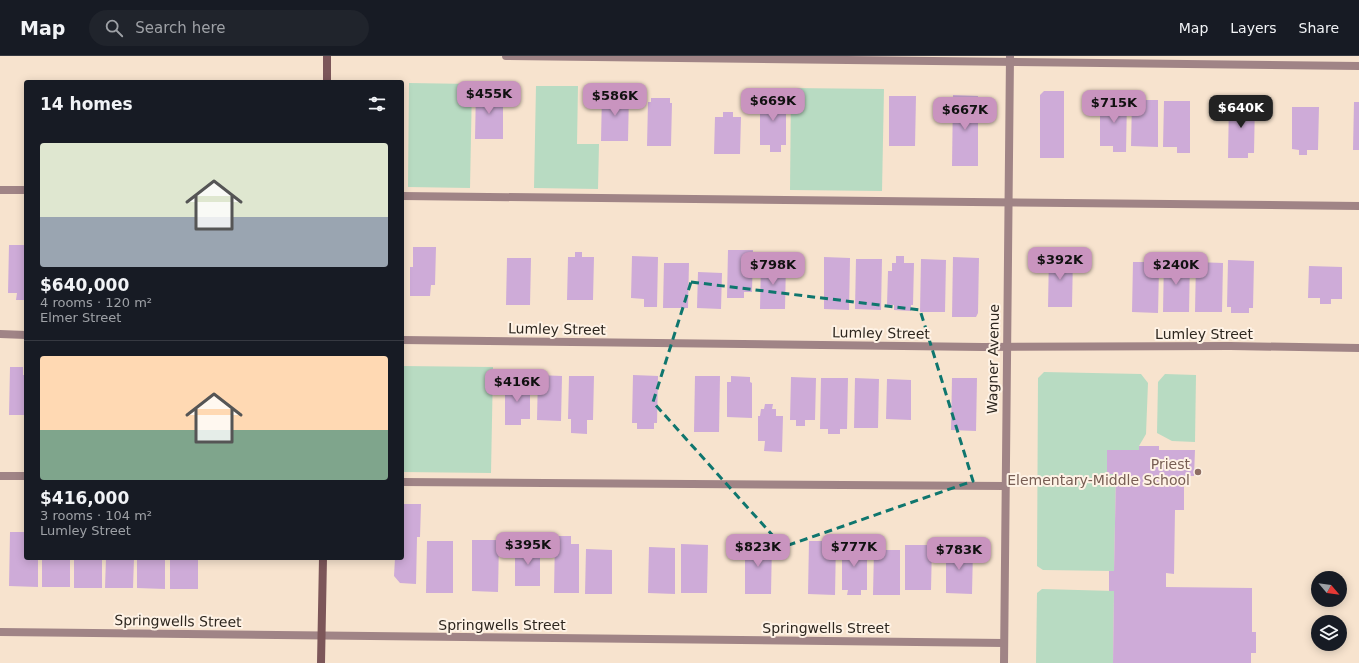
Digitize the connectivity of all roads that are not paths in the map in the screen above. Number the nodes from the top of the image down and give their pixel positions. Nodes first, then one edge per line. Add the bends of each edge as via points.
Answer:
1 (327, 56) edge
2 (506, 56) edge
3 (1010, 59) edge
4 (1359, 66) edge
5 (327, 80) edge
6 (0, 190) edge
7 (24, 190) edge
8 (404, 196) edge
9 (1008, 203) junction
10 (1359, 206) edge
11 (0, 334) edge
12 (24, 335) edge
13 (404, 340) edge
14 (1006, 347) junction
15 (1359, 348) edge
16 (0, 476) edge
17 (24, 476) edge
18 (404, 482) edge
19 (1006, 486) junction
20 (323, 560) edge
21 (0, 632) edge
22 (322, 636) junction
23 (1004, 643) junction
24 (321, 663) edge
25 (1004, 663) edge

1 - 5 street
2 - 3 street
3 - 4 street
3 - 9 street, Wagner Avenue
6 - 7 street
8 - 9 street
9 - 10 street
9 - 14 street, Wagner Avenue
11 - 12 street
13 - 14 street, Lumley Street
14 - 15 street, Lumley Street
14 - 19 street, Wagner Avenue
16 - 17 street
18 - 19 street
19 - 23 street, Wagner Avenue
20 - 22 street
21 - 22 street, Springwells Street
22 - 23 street, Springwells Street
22 - 24 street
23 - 25 street, Wagner Avenue

